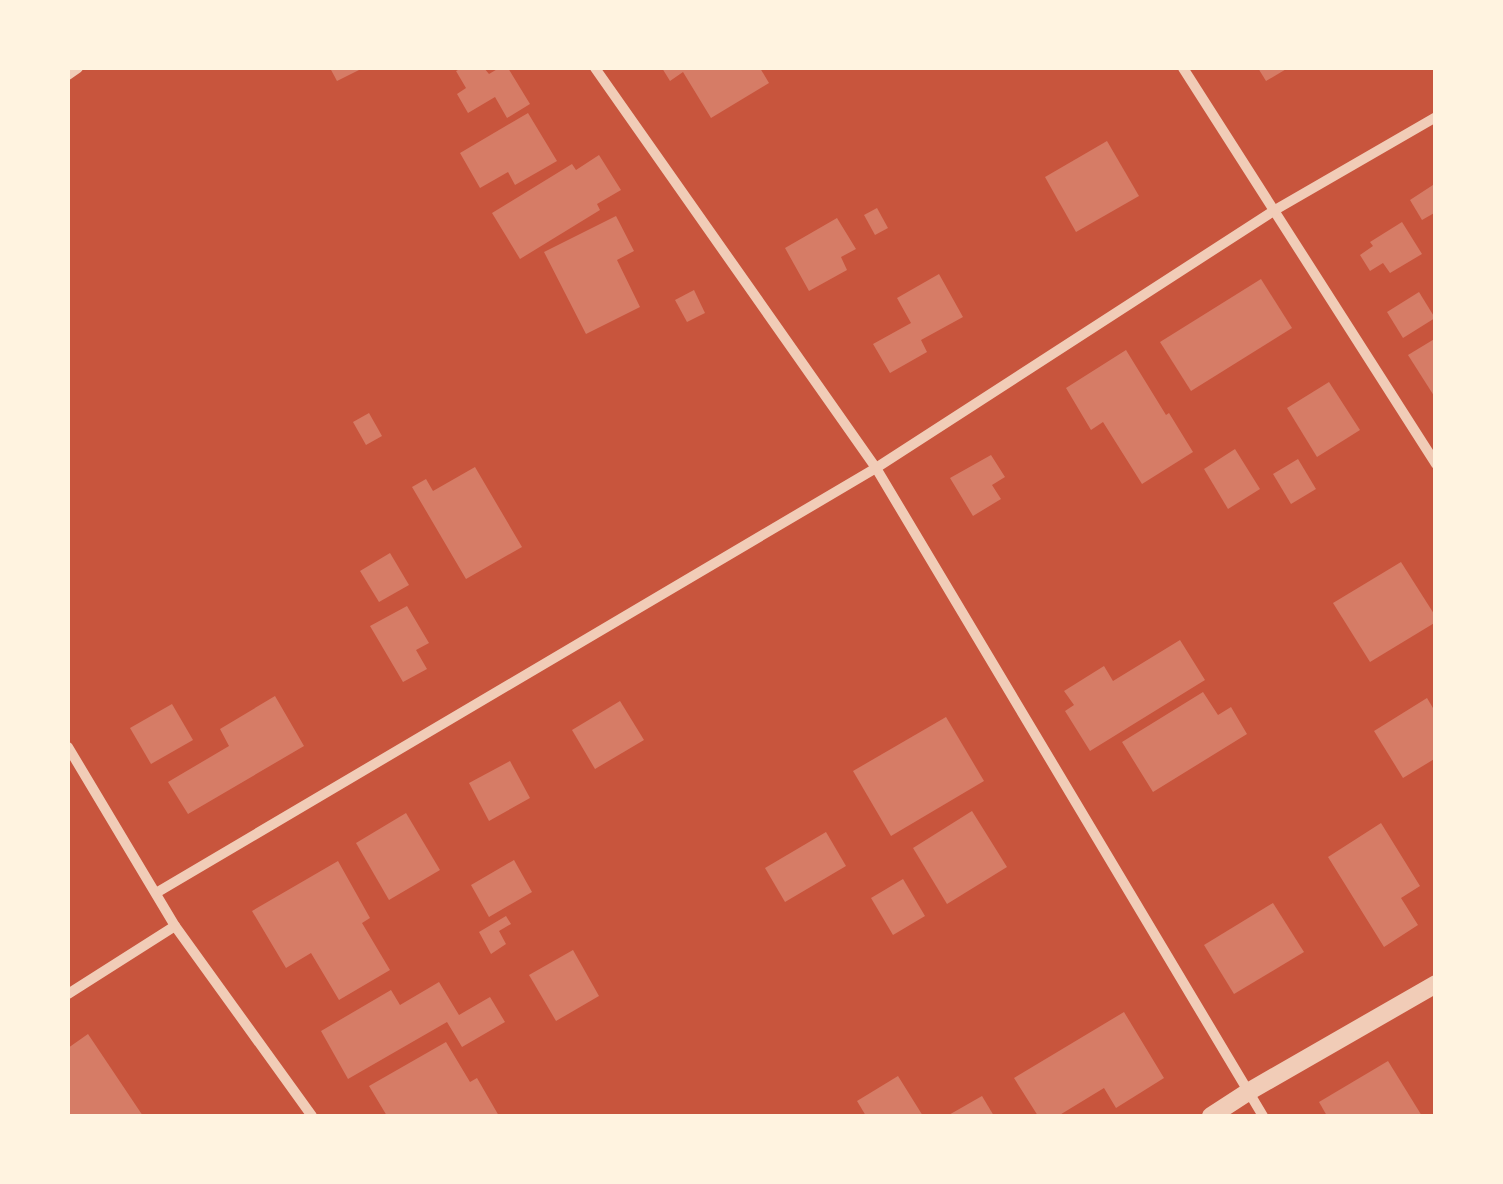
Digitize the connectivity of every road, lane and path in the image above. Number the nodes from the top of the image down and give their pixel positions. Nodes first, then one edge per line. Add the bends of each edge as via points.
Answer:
1 (78, 68) edge
2 (595, 68) edge
3 (1183, 68) edge
4 (68, 75) edge
5 (1436, 117) edge
6 (1275, 210) junction
7 (1436, 464) edge
8 (876, 468) junction
9 (68, 748) edge
10 (156, 893) junction
11 (176, 926) junction
12 (1436, 984) edge
13 (68, 994) edge
14 (1248, 1092) junction
15 (312, 1116) edge
16 (1212, 1116) edge
17 (1263, 1116) edge

1 - 4 street
2 - 8 street
3 - 6 street
5 - 6 street
6 - 7 street
6 - 8 street
8 - 10 street
8 - 14 street
9 - 10 street
10 - 11 street
11 - 13 street
11 - 15 street
12 - 14 street
14 - 16 street
14 - 17 street

